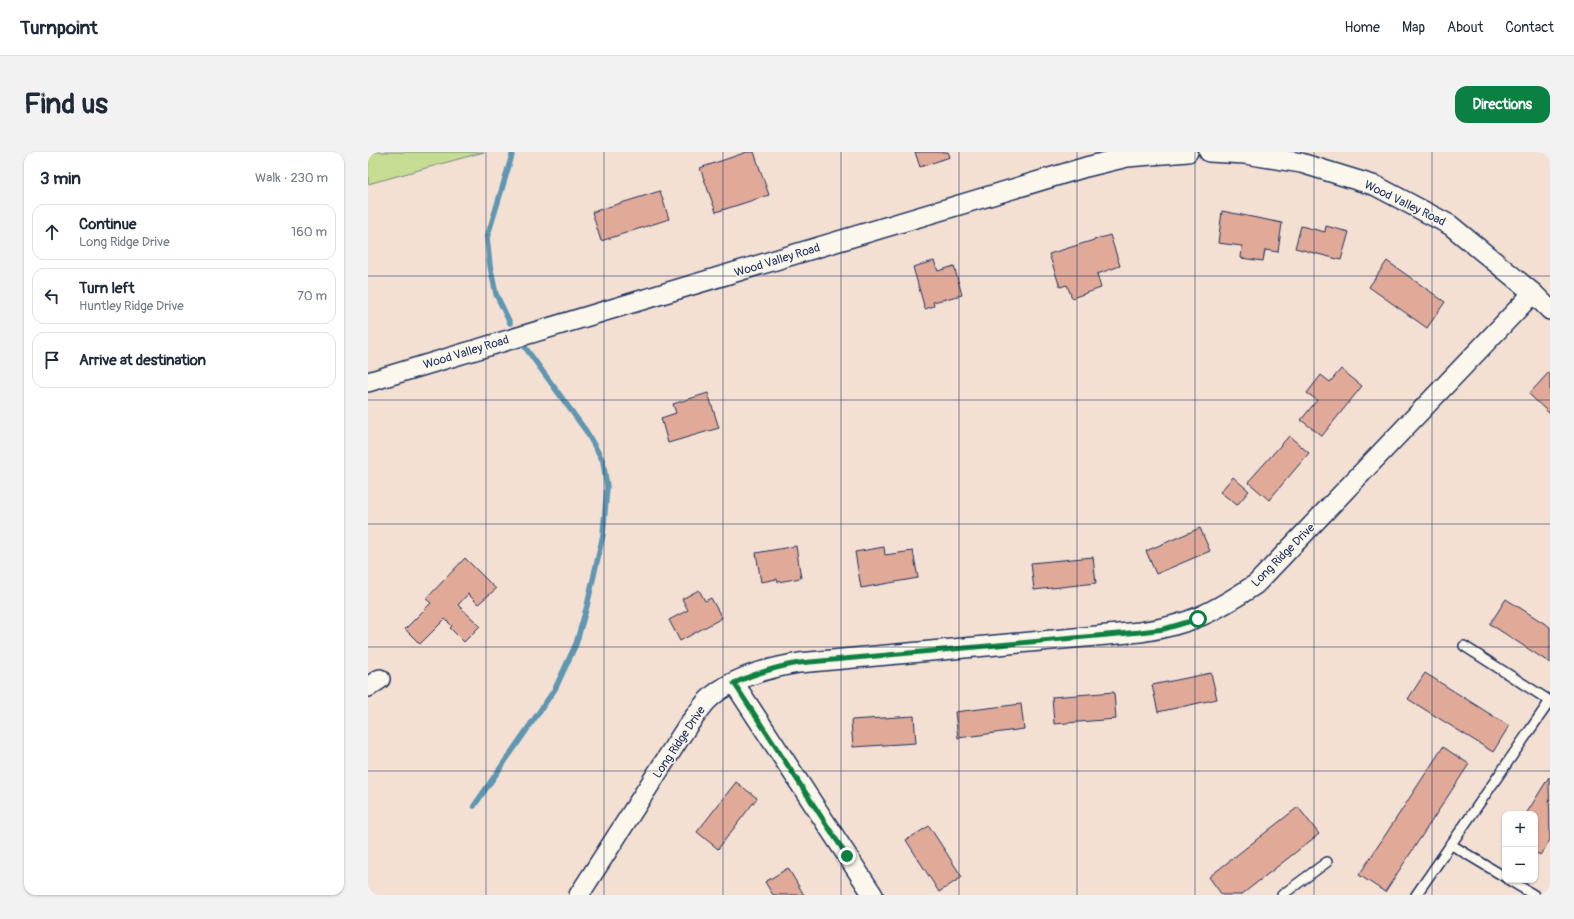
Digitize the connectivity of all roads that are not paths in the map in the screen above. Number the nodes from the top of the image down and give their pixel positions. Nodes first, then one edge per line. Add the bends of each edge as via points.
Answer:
1 (1188, 152) edge
2 (1209, 152) edge
3 (1149, 153) edge
4 (1533, 293) junction
5 (1550, 310) edge
6 (368, 382) edge
7 (1464, 646) dead end
8 (734, 683) junction
9 (1450, 844) junction
10 (1327, 862) dead end
11 (1502, 875) edge
12 (1514, 883) edge
13 (579, 895) edge
14 (873, 895) edge
15 (1282, 895) edge
16 (1416, 895) edge
17 (1534, 895) edge

1 - 3 street, Wood Valley Road
2 - 4 street, Wood Valley Road via 1301,162 1376,186 1450,225
3 - 6 street, Wood Valley Road via 1079,169
4 - 5 street, Wood Valley Road
4 - 8 street, Long Ridge Drive via 1256,584 1198,619 1164,629 1140,632 799,663 774,667
7 - 9 lane via 1550,701
8 - 13 street, Long Ridge Drive via 708,700 688,725
8 - 14 street
9 - 11 lane
9 - 16 lane
10 - 15 lane
12 - 17 lane

